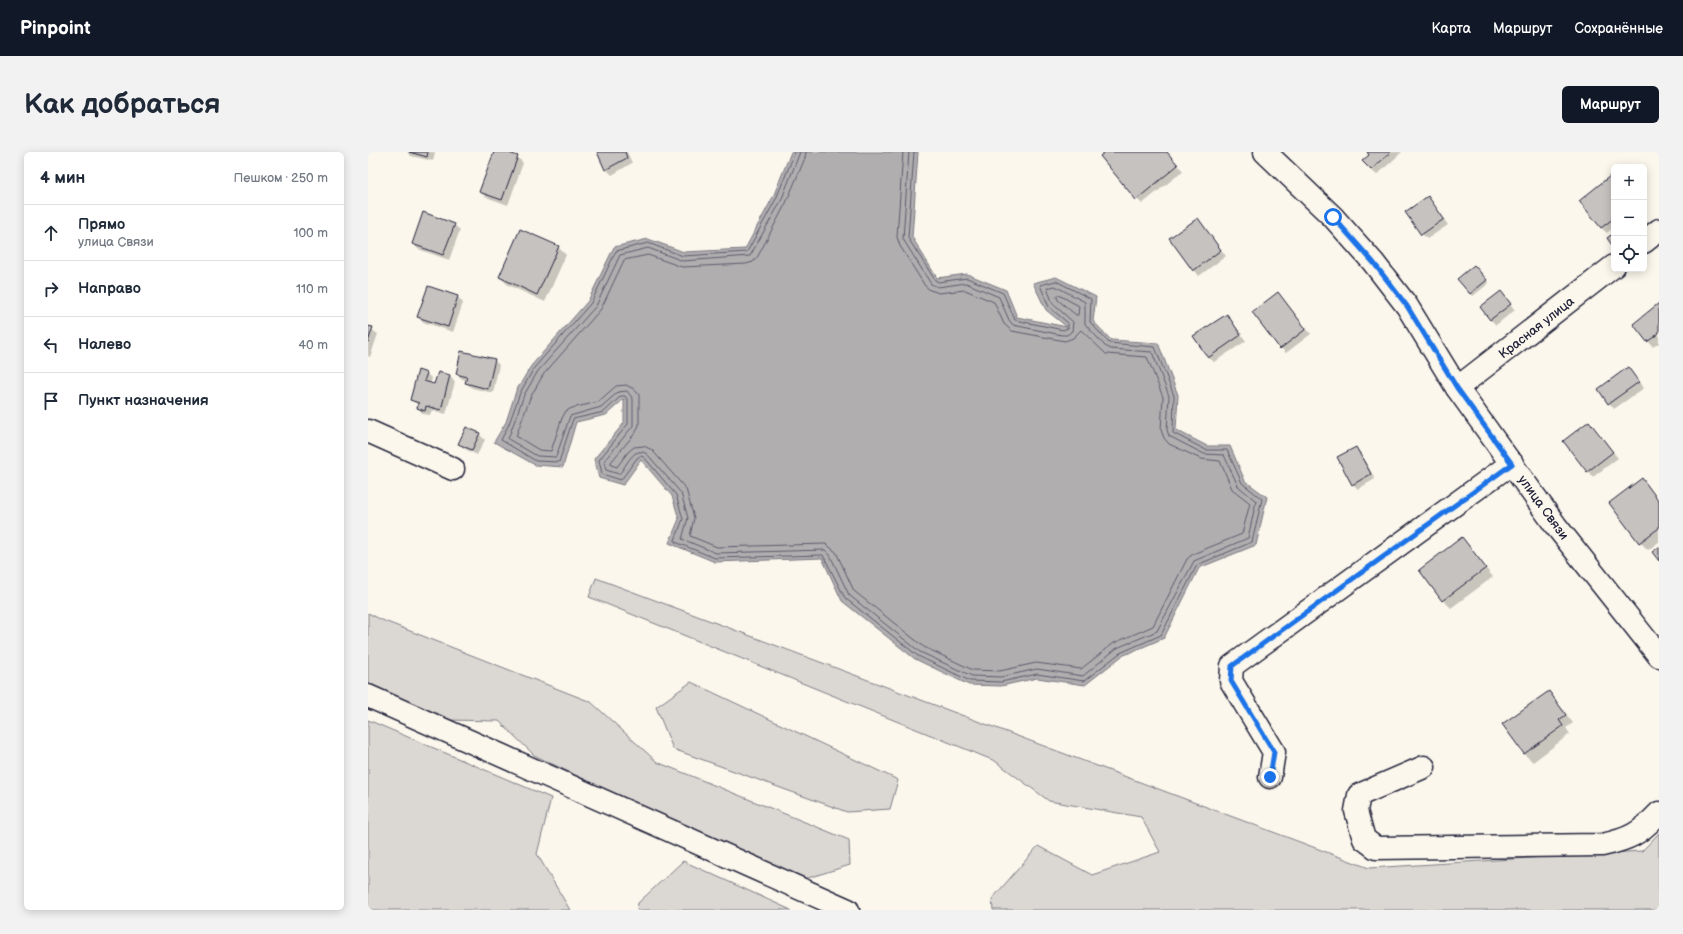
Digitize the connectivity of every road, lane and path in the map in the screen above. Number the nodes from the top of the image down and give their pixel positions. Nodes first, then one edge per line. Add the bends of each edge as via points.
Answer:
1 (1265, 152) edge
2 (1659, 230) edge
3 (1647, 240) edge
4 (1611, 268) edge
5 (1457, 388) junction
6 (368, 431) edge
7 (1512, 464) junction
8 (453, 469) dead end
9 (1659, 656) edge
10 (368, 696) edge
11 (1424, 767) dead end
12 (1270, 777) dead end
13 (1659, 813) edge
14 (848, 910) edge

1 - 5 main road, улица Связи via 1333,217 1373,262 1407,306
2 - 3 main road
4 - 5 main road, Красная улица
5 - 7 main road, улица Связи
6 - 8 main road
7 - 9 main road, улица Связи via 1556,526
7 - 12 main road via 1232,666 1231,681 1274,752
10 - 14 main road
11 - 13 main road via 1359,795 1356,811 1364,839 1376,848 1602,845 1626,840 1644,828

